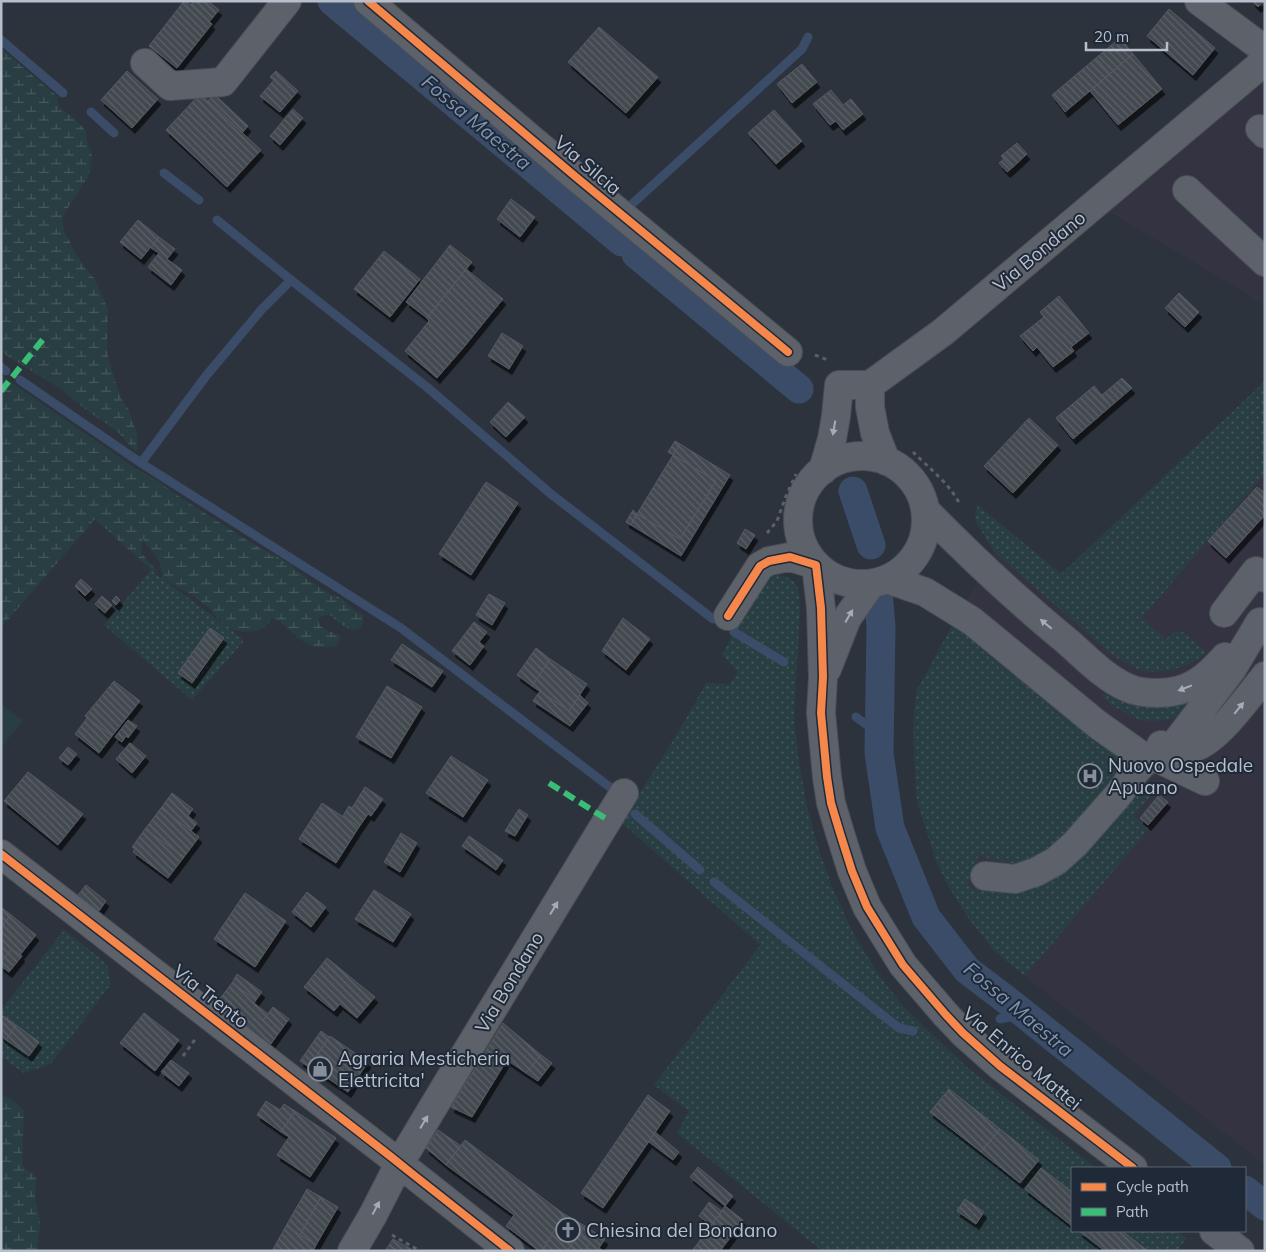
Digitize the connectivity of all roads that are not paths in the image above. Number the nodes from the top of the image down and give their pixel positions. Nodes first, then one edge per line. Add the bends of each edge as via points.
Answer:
1 (287, 1) edge
2 (368, 1) edge
3 (1199, 1) edge
4 (1265, 50) edge
5 (1265, 61) edge
6 (145, 63) dead end
7 (1187, 190) dead end
8 (1265, 262) edge
9 (788, 352) road end
10 (870, 385) junction
11 (897, 454) junction
12 (809, 471) junction
13 (926, 511) junction
14 (816, 565) junction
15 (1262, 570) edge
16 (879, 581) junction
17 (1224, 612) dead end
18 (728, 616) dead end
19 (1263, 619) edge
20 (1265, 676) edge
21 (823, 677) junction
22 (1159, 754) junction
23 (624, 793) dead end
24 (1, 854) edge
25 (985, 876) dead end
26 (400, 1164) junction
27 (1132, 1167) edge
28 (1215, 1232) edge
29 (352, 1251) edge
30 (510, 1251) edge
31 (1240, 1251) edge

1 - 6 street via 223,82 170,86
2 - 9 street, Via Silcia
3 - 4 street
5 - 10 street, Via Bondano via 949,327
7 - 8 street
10 - 11 street via 875,433
10 -> 12 street via 835,373 836,416 832,439
11 - 12 street via 853,457
11 - 13 street via 900,469 912,481
12 - 14 street via 810,483 798,516 806,551
13 - 16 street via 922,544 914,559 902,570
19 -> 13 street via 1207,677 1186,689 1168,693 1129,688 1107,675 1034,614
14 - 16 street via 832,577 851,584
14 - 18 street via 790,557 760,566
14 - 21 street
15 - 17 street
21 -> 16 street via 847,618
16 - 22 street via 925,592 972,621 1097,724 1142,756
19 - 22 street via 1232,670
22 -> 20 street via 1205,781 1197,764 1210,740
21 - 27 street, Via Enrico Mattei via 821,713 831,803 852,871 885,938 903,965 963,1033 1000,1066
22 - 25 street via 1134,772 1119,794 1056,861 1015,879
26 -> 23 street, Via Bondano
24 - 26 street, Via Trento
29 -> 26 street, Via Bondano
26 - 30 street, Via Trento
28 - 31 street

